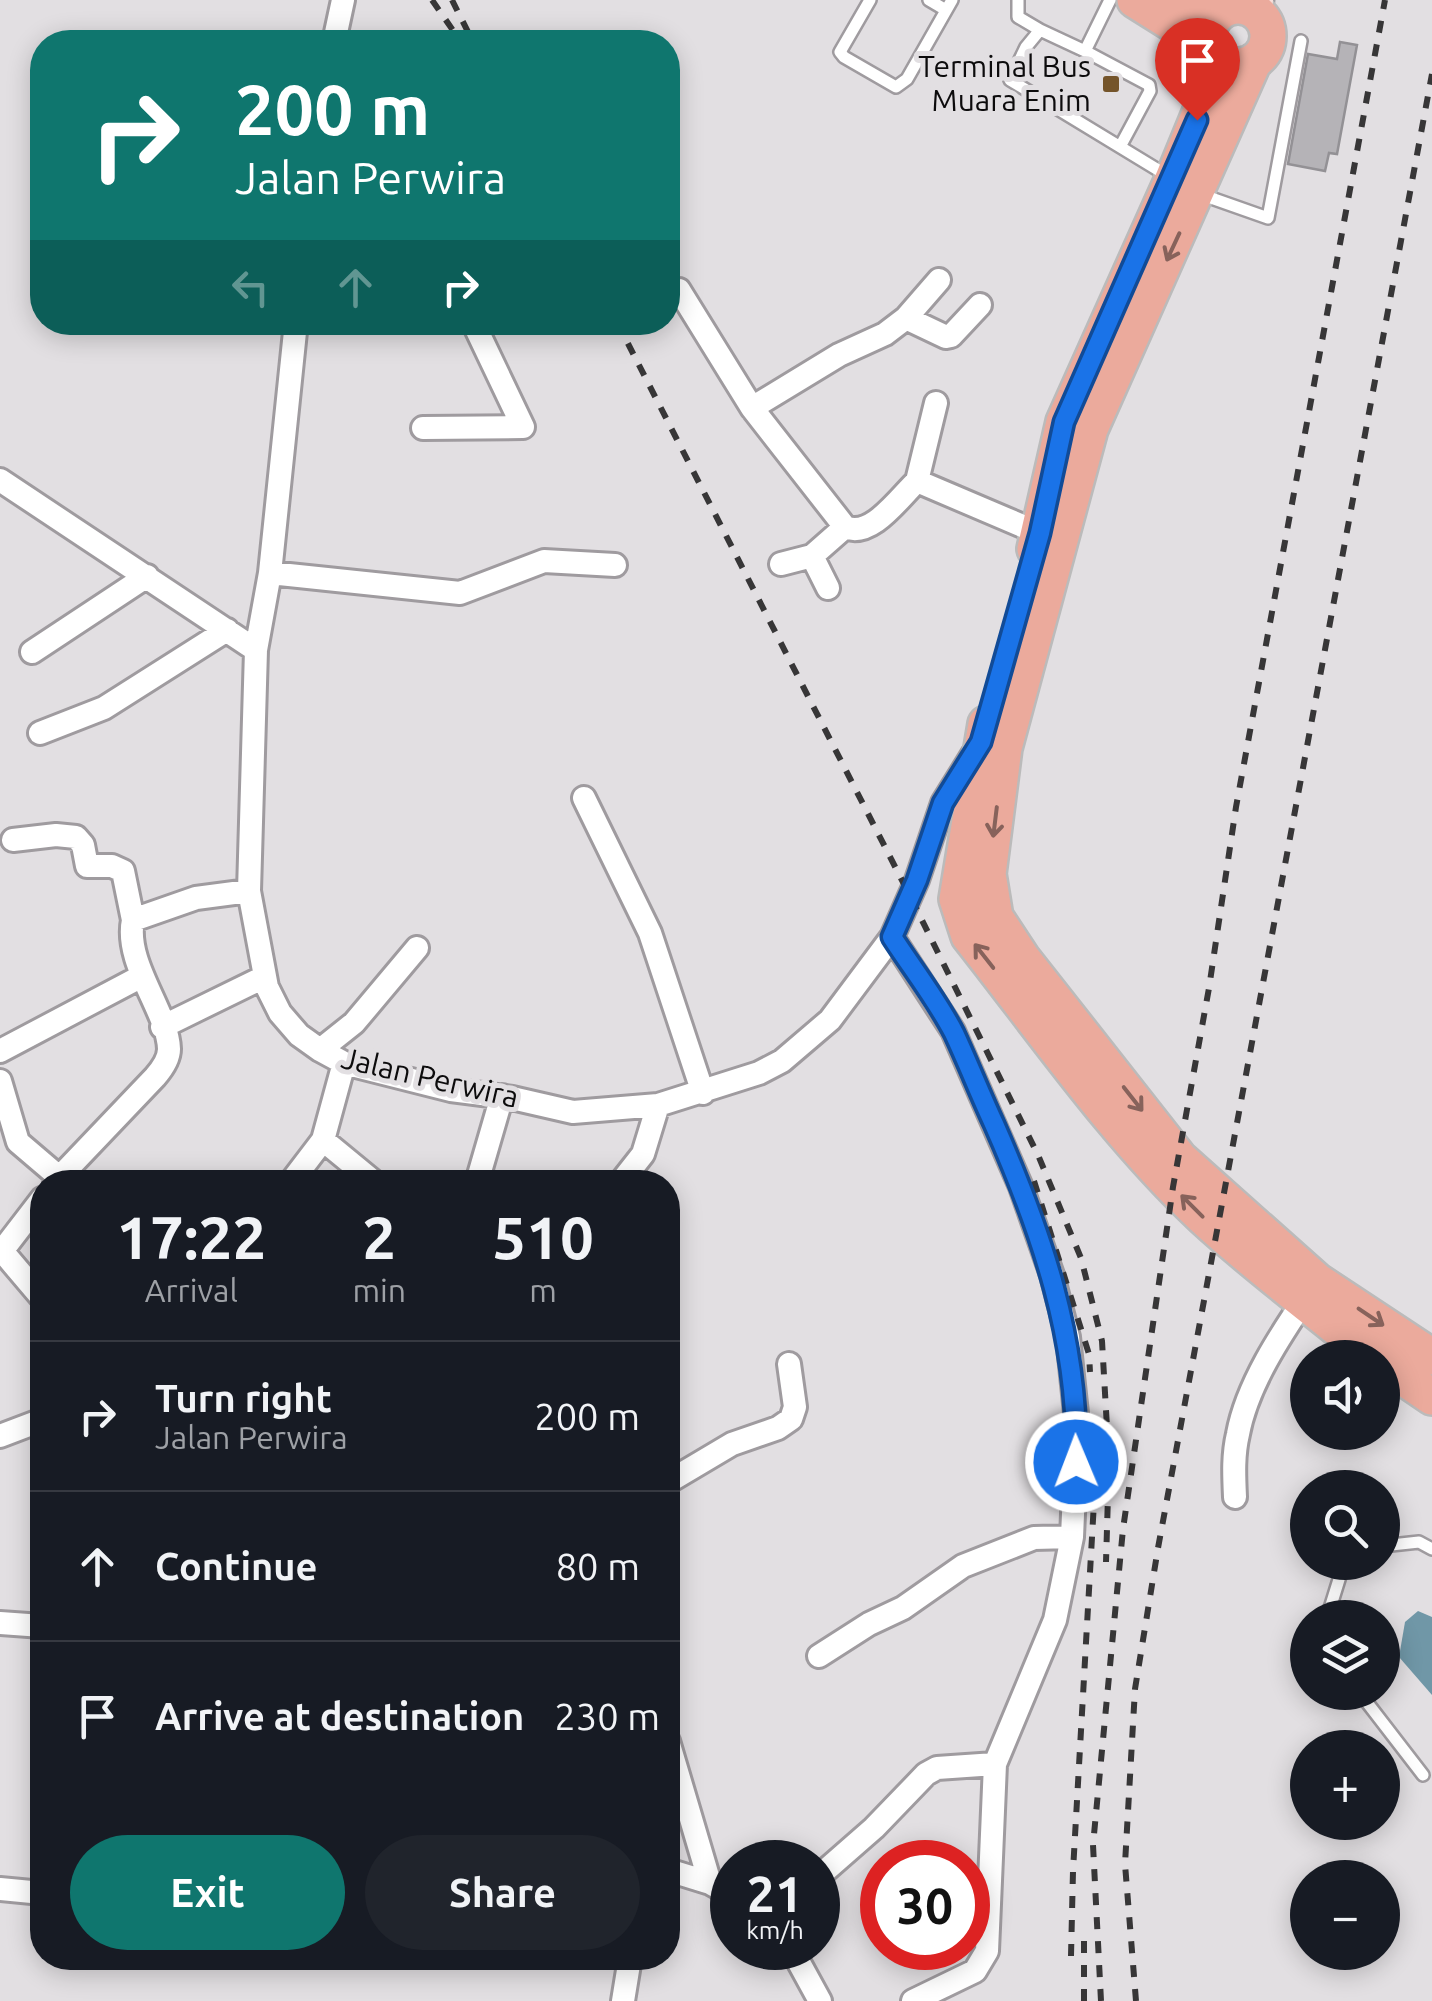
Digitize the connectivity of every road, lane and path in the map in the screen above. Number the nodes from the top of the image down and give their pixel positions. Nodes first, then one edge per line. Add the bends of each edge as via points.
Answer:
1 (870, 0) edge
2 (929, 0) edge
3 (1018, 0) edge
4 (1110, 0) edge
5 (1136, 0) edge
6 (1182, 0) edge
7 (949, 5) edge
8 (1256, 6) edge
9 (1040, 30) junction
10 (1301, 42) dead end
11 (1224, 48) junction
12 (1084, 51) junction
13 (1120, 146) junction
14 (1185, 186) junction
15 (940, 280) dead end
16 (680, 292) edge
17 (980, 306) dead end
18 (906, 318) junction
19 (295, 335) edge
20 (478, 335) edge
21 (936, 403) dead end
22 (752, 408) junction
23 (423, 428) dead end
24 (0, 480) edge
25 (916, 482) junction
26 (845, 528) junction
27 (1040, 533) junction
28 (812, 556) junction
29 (615, 564) dead end
30 (781, 564) dead end
31 (270, 573) junction
32 (147, 576) junction
33 (828, 588) dead end
34 (227, 630) junction
35 (256, 650) junction
36 (32, 652) dead end
37 (40, 733) dead end
38 (993, 745) junction
39 (584, 798) dead end
40 (13, 840) dead end
41 (249, 891) junction
42 (132, 920) junction
43 (892, 937) junction
44 (418, 948) dead end
45 (142, 976) junction
46 (264, 977) junction
47 (162, 1027) junction
48 (320, 1050) junction
49 (0, 1051) edge
50 (344, 1063) junction
51 (0, 1080) edge
52 (703, 1093) junction
53 (502, 1096) junction
54 (658, 1105) junction
55 (323, 1140) junction
56 (47, 1170) edge
57 (66, 1170) edge
58 (300, 1170) edge
59 (359, 1170) edge
60 (480, 1170) edge
61 (630, 1170) edge
62 (30, 1214) edge
63 (30, 1284) edge
64 (1311, 1291) junction
65 (1357, 1340) edge
66 (1432, 1357) edge
67 (789, 1364) dead end
68 (1400, 1375) edge
69 (1432, 1397) edge
70 (30, 1425) edge
71 (0, 1436) edge
72 (680, 1475) edge
73 (1235, 1497) dead end
74 (1072, 1537) junction
75 (1400, 1544) edge
76 (1432, 1549) edge
77 (1, 1621) edge
78 (30, 1625) edge
79 (819, 1656) dead end
80 (1373, 1710) edge
81 (995, 1764) junction
82 (1423, 1775) dead end
83 (680, 1782) edge
84 (840, 1856) edge
85 (680, 1874) edge
86 (710, 1883) joint
87 (0, 1889) edge
88 (30, 1893) edge
89 (628, 1970) edge
90 (803, 1970) edge
91 (623, 2001) edge
92 (820, 2001) edge
93 (913, 2001) edge

1 - 7 lane via 840,52 896,87
2 - 7 lane
3 - 9 lane via 1018,17
4 - 12 lane
5 - 11 highway
6 - 11 highway
8 - 11 highway via 1224,10
8 - 11 highway via 1268,36 1261,54
9 - 12 lane
9 - 13 lane via 1010,80
10 - 14 lane via 1268,218
11 - 14 highway
12 - 13 lane via 1148,85
13 - 14 lane
14 - 27 highway via 1064,422
14 -> 38 highway via 1090,429
15 - 18 street
16 - 22 street
17 - 18 street via 946,337
18 - 22 street
19 - 31 street, Jalan Perwira
20 - 23 street via 523,427
21 - 25 street
22 - 26 street
24 - 32 street
25 - 26 street via 870,526
25 - 27 street
26 - 28 street
27 - 38 highway
28 - 30 street
28 - 33 street
29 - 31 street via 544,560 460,593
31 - 35 street, Jalan Perwira
32 - 34 street
32 - 36 street
34 - 35 street
34 - 37 street via 104,708
35 - 41 street, Jalan Perwira
38 - 43 street, Jalan Perwira via 943,803
38 - 64 highway via 957,899 968,936 1173,1187 1205,1219
39 - 52 street via 650,933
40 - 42 street via 76,837 87,866 123,871
41 - 42 street via 196,898
41 - 46 street, Jalan Perwira
42 - 45 street
43 - 52 street, Jalan Perwira via 830,1020 782,1061
43 - 74 street via 952,1030 1052,1275 1068,1337 1077,1423
44 - 48 street via 354,1023
45 - 47 street
45 - 49 street
46 - 47 street
46 - 48 street, Jalan Perwira via 280,1013
47 - 57 street via 169,1050 161,1070
48 - 50 street, Jalan Perwira
50 - 53 street, Jalan Perwira
50 - 55 street
51 - 56 street via 18,1142
52 - 54 street, Jalan Perwira
53 - 54 street, Jalan Perwira via 573,1112
53 - 60 street
54 - 61 street via 643,1154
55 - 58 street
55 - 59 street
62 - 63 street via 2,1251
64 - 65 highway
64 -> 66 highway
64 - 73 street via 1260,1374 1238,1430
67 - 72 street via 791,1419
68 - 69 highway
70 - 71 street
74 - 79 street via 1034,1538 964,1566
74 - 81 street via 1055,1620
75 - 76 lane
77 - 78 street
80 - 82 lane
81 - 84 street via 931,1771
81 - 93 street via 987,1952 974,1971
83 - 86 street
85 - 86 street
87 - 88 street
89 - 91 street
90 - 92 street

